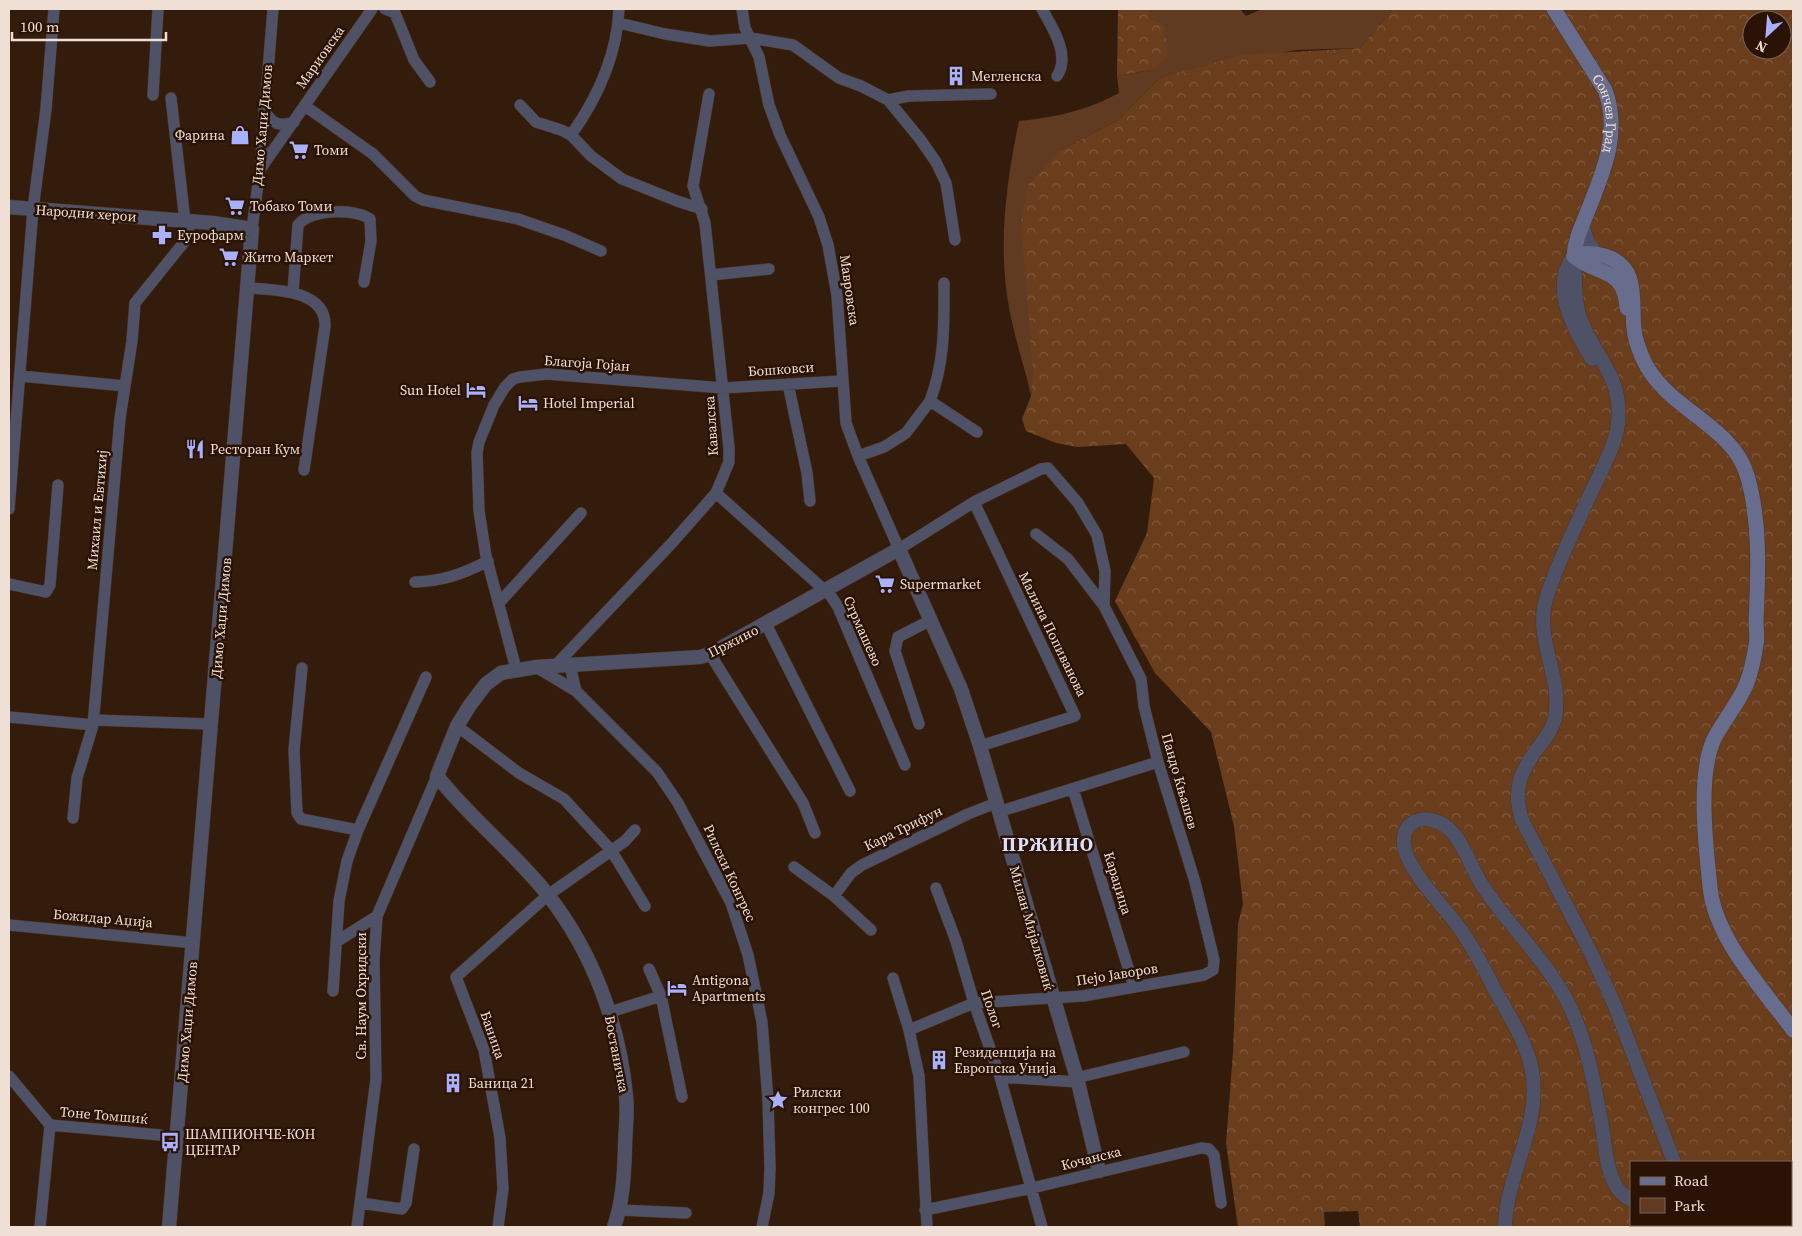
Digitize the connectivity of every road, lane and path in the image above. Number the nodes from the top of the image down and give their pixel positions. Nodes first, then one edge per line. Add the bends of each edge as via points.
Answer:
1 (54, 9) edge
2 (158, 9) edge
3 (273, 9) edge
4 (372, 9) edge
5 (385, 9) edge
6 (619, 9) edge
7 (742, 9) edge
8 (1042, 9) edge
9 (1554, 9) edge
10 (619, 23) junction
11 (751, 38) junction
12 (1057, 76) dead end
13 (430, 82) dead end
14 (709, 94) dead end
15 (991, 94) dead end
16 (153, 95) dead end
17 (171, 98) dead end
18 (888, 100) junction
19 (520, 105) dead end
20 (305, 106) junction
21 (264, 110) junction
22 (294, 122) junction
23 (570, 136) junction
24 (260, 169) junction
25 (9, 206) edge
26 (702, 208) junction
27 (33, 209) junction
28 (188, 221) junction
29 (1582, 225) junction
30 (252, 229) junction
31 (955, 240) dead end
32 (600, 251) dead end
33 (1596, 254) junction
34 (1574, 256) junction
35 (769, 269) dead end
36 (1605, 272) junction
37 (711, 276) junction
38 (364, 282) dead end
39 (944, 283) dead end
40 (248, 288) junction
41 (1576, 291) junction
42 (293, 292) junction
43 (20, 376) junction
44 (842, 381) junction
45 (788, 384) junction
46 (125, 386) junction
47 (723, 388) junction
48 (930, 401) junction
49 (977, 432) dead end
50 (1731, 447) junction
51 (858, 456) junction
52 (1048, 468) joint
53 (304, 470) dead end
54 (1597, 480) junction
55 (58, 485) dead end
56 (716, 493) junction
57 (810, 500) dead end
58 (974, 502) junction
59 (9, 509) edge
60 (581, 513) dead end
61 (1036, 534) dead end
62 (899, 549) junction
63 (488, 561) junction
64 (415, 582) dead end
65 (9, 584) edge
66 (825, 591) junction
67 (499, 603) junction
68 (1104, 606) junction
69 (931, 620) junction
70 (766, 624) junction
71 (710, 654) junction
72 (570, 666) junction
73 (536, 667) junction
74 (554, 667) junction
75 (302, 668) dead end
76 (516, 669) junction
77 (426, 677) dead end
78 (576, 691) junction
79 (9, 717) edge
80 (93, 722) junction
81 (208, 724) dead end
82 (919, 724) dead end
83 (457, 726) junction
84 (980, 746) junction
85 (1158, 762) junction
86 (905, 765) dead end
87 (437, 776) junction
88 (1073, 789) junction
89 (850, 791) dead end
90 (997, 808) junction
91 (73, 818) dead end
92 (358, 830) junction
93 (635, 830) dead end
94 (815, 833) dead end
95 (611, 850) junction
96 (794, 867) dead end
97 (936, 888) dead end
98 (548, 895) junction
99 (834, 896) junction
100 (645, 906) dead end
101 (377, 916) junction
102 (9, 925) edge
103 (871, 930) dead end
104 (336, 942) junction
105 (194, 943) junction
106 (649, 969) dead end
107 (1213, 970) joint
108 (893, 978) dead end
109 (1134, 987) junction
110 (333, 991) dead end
111 (661, 996) junction
112 (1052, 998) junction
113 (974, 1003) junction
114 (610, 1012) junction
115 (909, 1030) junction
116 (1793, 1030) edge
117 (1184, 1052) dead end
118 (9, 1076) edge
119 (1000, 1076) junction
120 (1077, 1080) junction
121 (682, 1097) dead end
122 (50, 1124) junction
123 (160, 1135) dead end
124 (414, 1149) dead end
125 (1674, 1161) edge
126 (1099, 1171) junction
127 (1032, 1188) junction
128 (1630, 1199) edge
129 (360, 1203) junction
130 (1221, 1203) dead end
131 (620, 1210) junction
132 (925, 1210) junction
133 (686, 1213) dead end
134 (40, 1227) edge
135 (169, 1227) edge
136 (357, 1227) edge
137 (498, 1227) edge
138 (614, 1227) edge
139 (762, 1227) edge
140 (927, 1227) edge
141 (1042, 1227) edge
142 (1505, 1227) edge

1 - 27 street
2 - 16 street
3 - 21 street, Димо Хаџи Димов
4 - 20 street, Мариовска
5 - 13 street via 395,13 414,60
6 - 10 street
7 - 11 street via 745,28
8 - 12 street via 1060,42 1061,71
9 - 29 main road, Сончев Град via 1592,67 1610,104 1611,143
10 - 11 street via 710,41
10 - 23 street via 607,71 588,111
11 - 18 street via 793,45 839,78
11 - 44 street, Мавровска via 780,135 819,218 828,245 837,295
14 - 26 street, Кавалска via 693,180
15 - 18 street via 909,96
17 - 28 street
18 - 31 street via 936,162 946,183
19 - 23 street via 536,122
20 - 22 street, Мариовска
20 - 32 street via 373,154 423,200 518,219
21 - 22 street via 275,123 283,126
21 - 24 street, Димо Хаџи Димов
22 - 24 street, Мариовска
23 - 26 street via 622,178 676,201
24 - 30 street, Димо Хаџи Димов
25 - 27 street, Народни херои
26 - 37 street, Кавалска
27 - 28 street, Народни херои
27 - 43 street
28 - 30 street, Народни херои
28 - 46 street, Михаил и Евтихиј via 185,241 134,303
29 - 33 street
29 - 34 main road, Сончев Град via 1575,240
30 - 40 street, Димо Хаџи Димов
33 - 34 main road
33 - 50 main road via 1619,263 1631,279 1636,341 1652,375 1664,391 1718,432
34 - 36 main road
34 - 41 street
34 - 54 street via 1565,271 1568,313 1604,379 1612,412 1609,441
35 - 37 street
36 - 41 street via 1588,275
36 - 50 main road via 1620,282 1626,300 1630,342 1648,380 1673,405
37 - 47 street, Кавалска
38 - 42 street via 371,242 370,219 362,215 325,212 310,215 298,225
39 - 48 street via 942,362
40 - 42 street
40 - 105 street, Димо Хаџи Димов
41 - 54 street via 1581,320 1608,368 1618,400 1615,439
42 - 53 street via 308,298 323,315 325,323
43 - 46 street
43 - 59 street
44 - 45 street, Бошковси
44 - 51 street, Мавровска via 846,423
45 - 47 street, Бошковси
45 - 57 street
46 - 80 street, Михаил и Евтихиј
47 - 56 street, Кавалска via 729,462
47 - 63 street, Благоја Гојан via 546,374 513,379 494,405 477,453 479,511
48 - 49 street
48 - 51 street via 906,433 884,447
50 - 116 main road via 1746,473 1755,520 1757,644 1746,684 1714,740 1706,762 1704,803 1710,890 1729,942
51 - 62 street, Мавровска
52 - 58 street, Пржино
52 - 68 street, Пандо Књашев via 1078,503 1097,535 1105,571
54 - 125 street via 1550,587 1544,610 1544,634 1555,690 1555,719 1552,729 1523,769 1517,799 1522,820 1615,1006
55 - 65 street via 50,585 46,592
56 - 66 street, Стрмашево
56 - 74 street, Кавалска via 672,544
58 - 62 street, Пржино
58 - 84 street, Малина Попиванова via 1075,716
60 - 67 street
61 - 68 street, Пандо Књашев via 1068,560
62 - 66 street, Пржино
62 - 69 street, Милан Мијалковиќ
63 - 64 street via 447,579
63 - 67 street, Благоја Гојан
66 - 70 street, Пржино
66 - 86 street, Стрмашево via 838,607
67 - 76 street, Благоја Гојан
68 - 85 street, Пандо Књашев via 1141,679
69 - 82 street via 898,637 896,651
69 - 84 street, Милан Мијалковиќ via 961,689
70 - 71 street, Пржино
70 - 89 street
71 - 72 street, Пржино
71 - 94 street via 803,803
72 - 74 street, Пржино
72 - 78 street
73 - 74 street, Пржино
73 - 76 street, Пржино
73 - 78 street, Рилски Конгрес
75 - 92 street via 294,750 297,813 301,819
76 - 83 street, Пржино via 501,673 486,684
77 - 92 street
78 - 139 street, Рилски Конгрес via 657,772 678,803 731,903 741,931 762,1022 768,1102 769,1193
79 - 80 street
80 - 81 street
80 - 91 street, Михаил и Евтихиј via 78,778
83 - 87 street, Пржино
83 - 95 street via 519,774 564,799
84 - 90 street, Милан Мијалковиќ
85 - 88 street, Кара Трифун
85 - 107 street, Пандо Књашев via 1194,882 1214,960
87 - 98 street, Востаничка
87 - 101 street, Св. Наум Охридски
88 - 90 street, Кара Трифун
88 - 109 street, Караџица
90 - 99 street, Кара Трифун via 968,814 862,865 851,873
90 - 112 street, Милан Мијалковиќ
92 - 104 street via 341,882
93 - 95 street
95 - 98 street
95 - 100 street
96 - 99 street
97 - 113 street, Полог
98 - 114 street, Востаничка via 582,948
98 - 137 street, Баница via 456,977 484,1050 500,1138 503,1189
99 - 103 street
101 - 104 street
101 - 129 street, Св. Наум Охридски via 374,960 376,1079
102 - 105 street, Божидар Аџија
104 - 110 street
105 - 135 street, Димо Хаџи Димов
106 - 111 street
107 - 109 street, Пејо Јаворов via 1204,975
108 - 115 street
109 - 112 street, Пејо Јаворов
111 - 114 street
111 - 121 street
112 - 113 street, Пејо Јаворов
112 - 120 street, Милан Мијалковиќ
113 - 115 street, Пејо Јаворов
113 - 119 street, Полог
114 - 131 street, Востаничка via 626,1097
115 - 132 street via 919,1076
117 - 120 street
118 - 122 street, Тоне Томшиќ
119 - 120 street
119 - 127 street, Полог
120 - 126 street, Милан Мијалковиќ
122 - 123 street, Тоне Томшиќ
122 - 134 street
124 - 129 street via 406,1203 402,1209
126 - 127 street, Кочанска
126 - 130 street, Кочанска via 1201,1148 1209,1149 1214,1155
127 - 132 street, Кочанска
127 - 141 street, Полог
128 - 142 street via 1614,1182 1587,1051 1566,998 1482,884 1456,836 1439,822 1416,819 1404,838 1408,858 1473,950 1519,1034 1532,1068 1534,1083 1530,1117 1509,1192
129 - 136 street, Св. Наум Охридски
131 - 133 street
131 - 138 street, Востаничка
132 - 140 street

